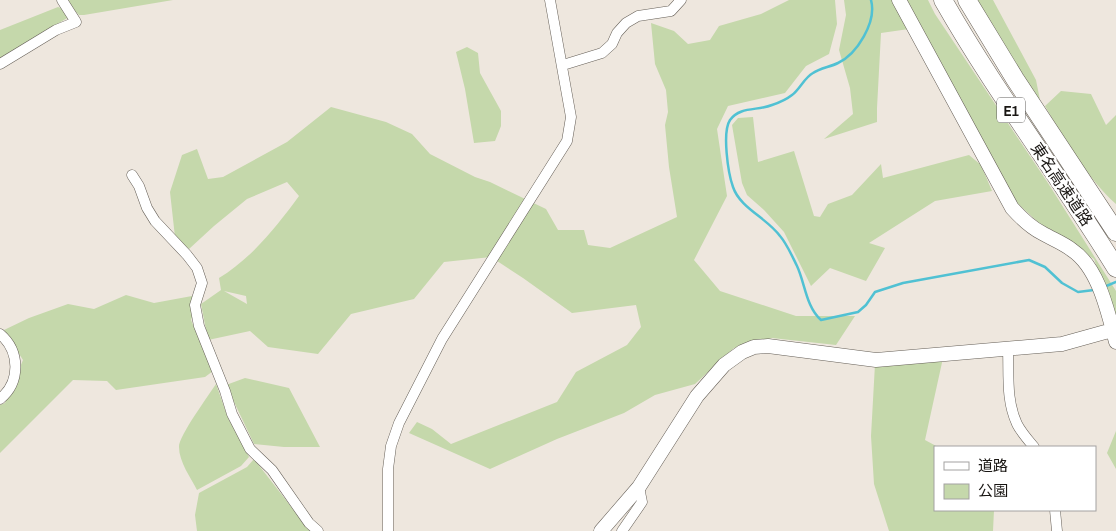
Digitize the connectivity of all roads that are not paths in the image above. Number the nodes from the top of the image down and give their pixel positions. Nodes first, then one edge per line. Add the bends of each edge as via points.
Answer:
1 (62, 0) edge
2 (550, 0) edge
3 (681, 0) edge
4 (899, 0) edge
5 (943, 0) edge
6 (967, 0) edge
7 (0, 64) edge
8 (563, 65) junction
9 (132, 174) dead end
10 (1116, 232) edge
11 (1116, 268) edge
12 (0, 334) edge
13 (1115, 334) edge
14 (1008, 350) junction
15 (0, 399) edge
16 (1033, 446) edge
17 (639, 487) junction
18 (1056, 511) edge
19 (318, 531) edge
20 (388, 531) edge
21 (601, 531) edge
22 (622, 531) edge
23 (1057, 531) edge

1 - 7 street via 76,22 56,30
2 - 8 street
3 - 8 street via 671,11 638,16 626,23 602,53
4 - 13 street via 1012,208 1026,223 1073,250 1088,264
5 - 11 highway, 東名高速道路 / E1 via 994,85
6 - 10 highway, 東名高速道路 / E1 via 1014,79
8 - 20 street via 572,117 567,141 442,339 399,423 388,469
9 - 19 street via 155,221 197,268 202,284 195,305 199,326 232,414 250,449 272,470
12 - 15 street via 12,348 16,367 14,379
13 - 14 street
14 - 16 street via 1012,410
14 - 17 street via 876,360 754,347 724,366 697,396
17 - 21 street
17 - 22 street via 642,502
18 - 23 street

